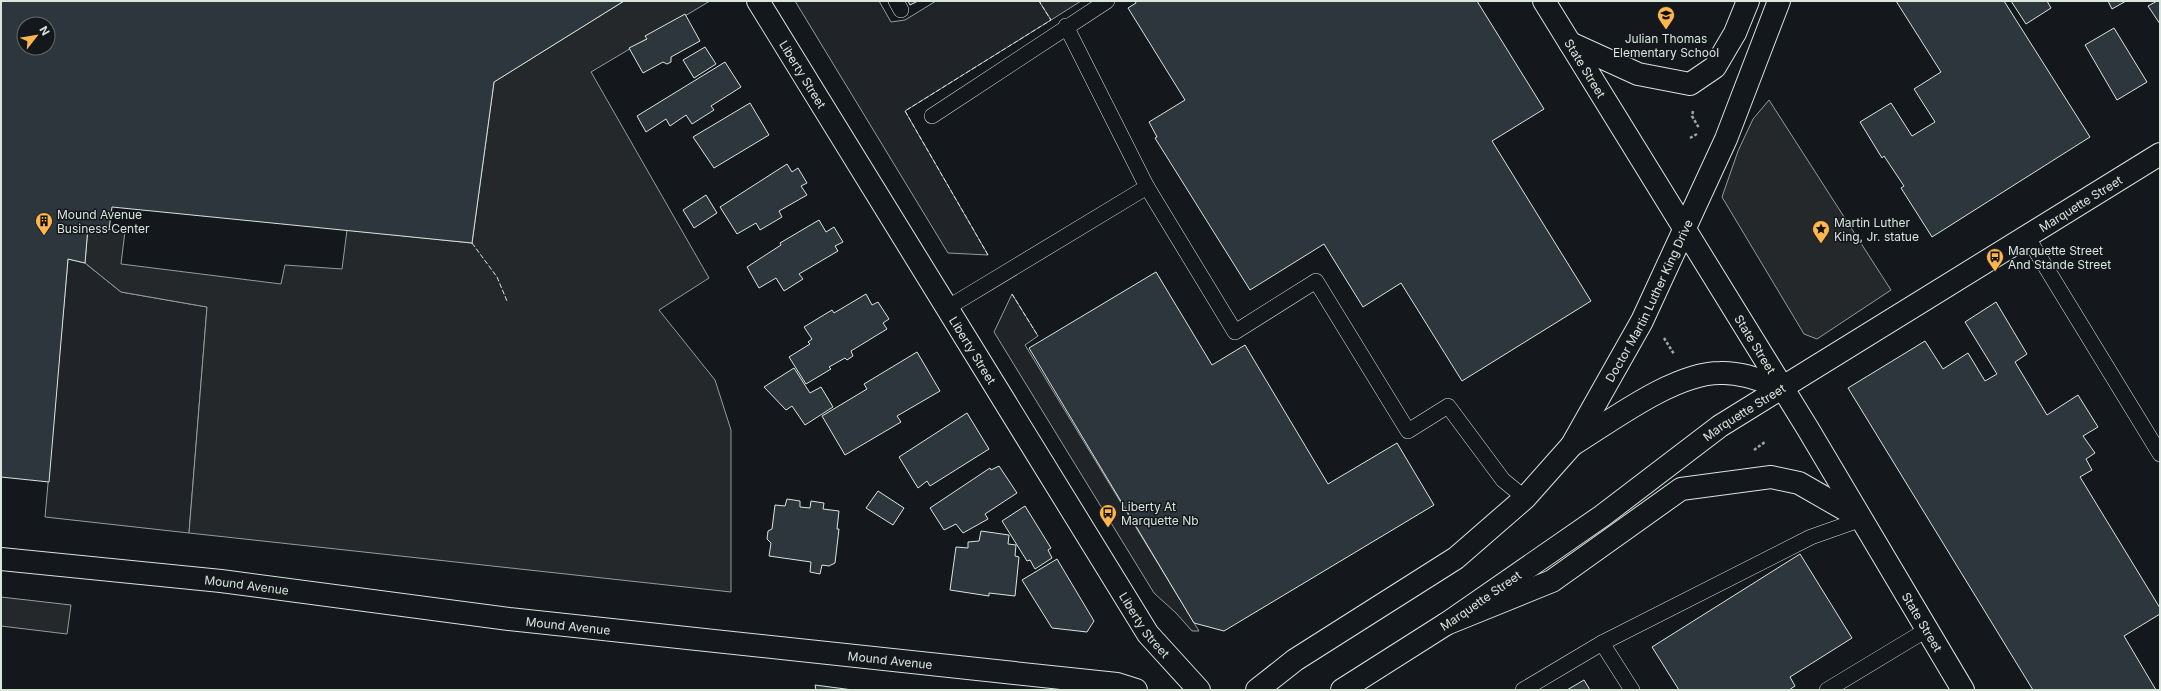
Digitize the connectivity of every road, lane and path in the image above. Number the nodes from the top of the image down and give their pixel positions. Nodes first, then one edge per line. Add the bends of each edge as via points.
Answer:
1 (758, 1) edge
2 (1107, 1) edge
3 (1544, 1) edge
4 (1748, 1) edge
5 (1779, 1) edge
6 (1066, 26) junction
7 (1570, 43) junction
8 (1694, 105) dead end
9 (932, 116) dead end
10 (1701, 131) dead end
11 (2160, 154) edge
12 (1147, 187) junction
13 (1684, 227) junction
14 (2028, 238) junction
15 (947, 308) junction
16 (1662, 333) dead end
17 (1676, 357) dead end
18 (1782, 388) junction
19 (1572, 445) junction
20 (2160, 454) edge
21 (1525, 498) junction
22 (1862, 519) junction
23 (1, 559) edge
24 (1446, 624) junction
25 (1928, 629) junction
26 (1602, 643) junction
27 (1136, 690) edge
28 (1198, 690) edge
29 (1257, 690) edge
30 (1342, 690) edge
31 (1523, 690) edge
32 (1632, 690) edge
33 (1827, 690) edge
34 (1964, 690) edge

1 - 15 street, Liberty Street
2 - 6 lane
3 - 7 street, State Street
4 - 7 street via 1735,33 1715,67 1690,84 1638,74
5 - 13 street, Doctor Martin Luther King Drive via 1726,139
6 - 9 lane
6 - 12 lane
7 - 13 street, State Street
8 - 10 path via 1692,116
11 - 14 street, Marquette Street
12 - 15 lane
12 - 21 lane via 1235,332 1316,282 1408,431 1448,406 1503,480
13 - 18 street, State Street
13 - 19 street, Doctor Martin Luther King Drive via 1642,321
14 - 18 street, Marquette Street
14 - 20 lane
15 - 28 street, Liberty Street via 1148,634
16 - 17 path
18 - 19 street via 1756,379 1719,372 1689,378 1632,408
18 - 22 street, State Street
18 - 24 street, Marquette Street via 1720,426 1602,516
19 - 21 street, Doctor Martin Luther King Drive
21 - 29 street, Doctor Martin Luther King Drive via 1456,558 1295,660
22 - 24 street via 1799,483 1771,477 1681,489 1552,581
22 - 25 street, State Street
22 - 26 lane via 1811,537
23 - 27 street, Mound Avenue via 221,581 509,619 1117,684
24 - 30 street, Marquette Street
25 - 33 lane
25 - 34 street, State Street
26 - 31 lane
26 - 32 lane

